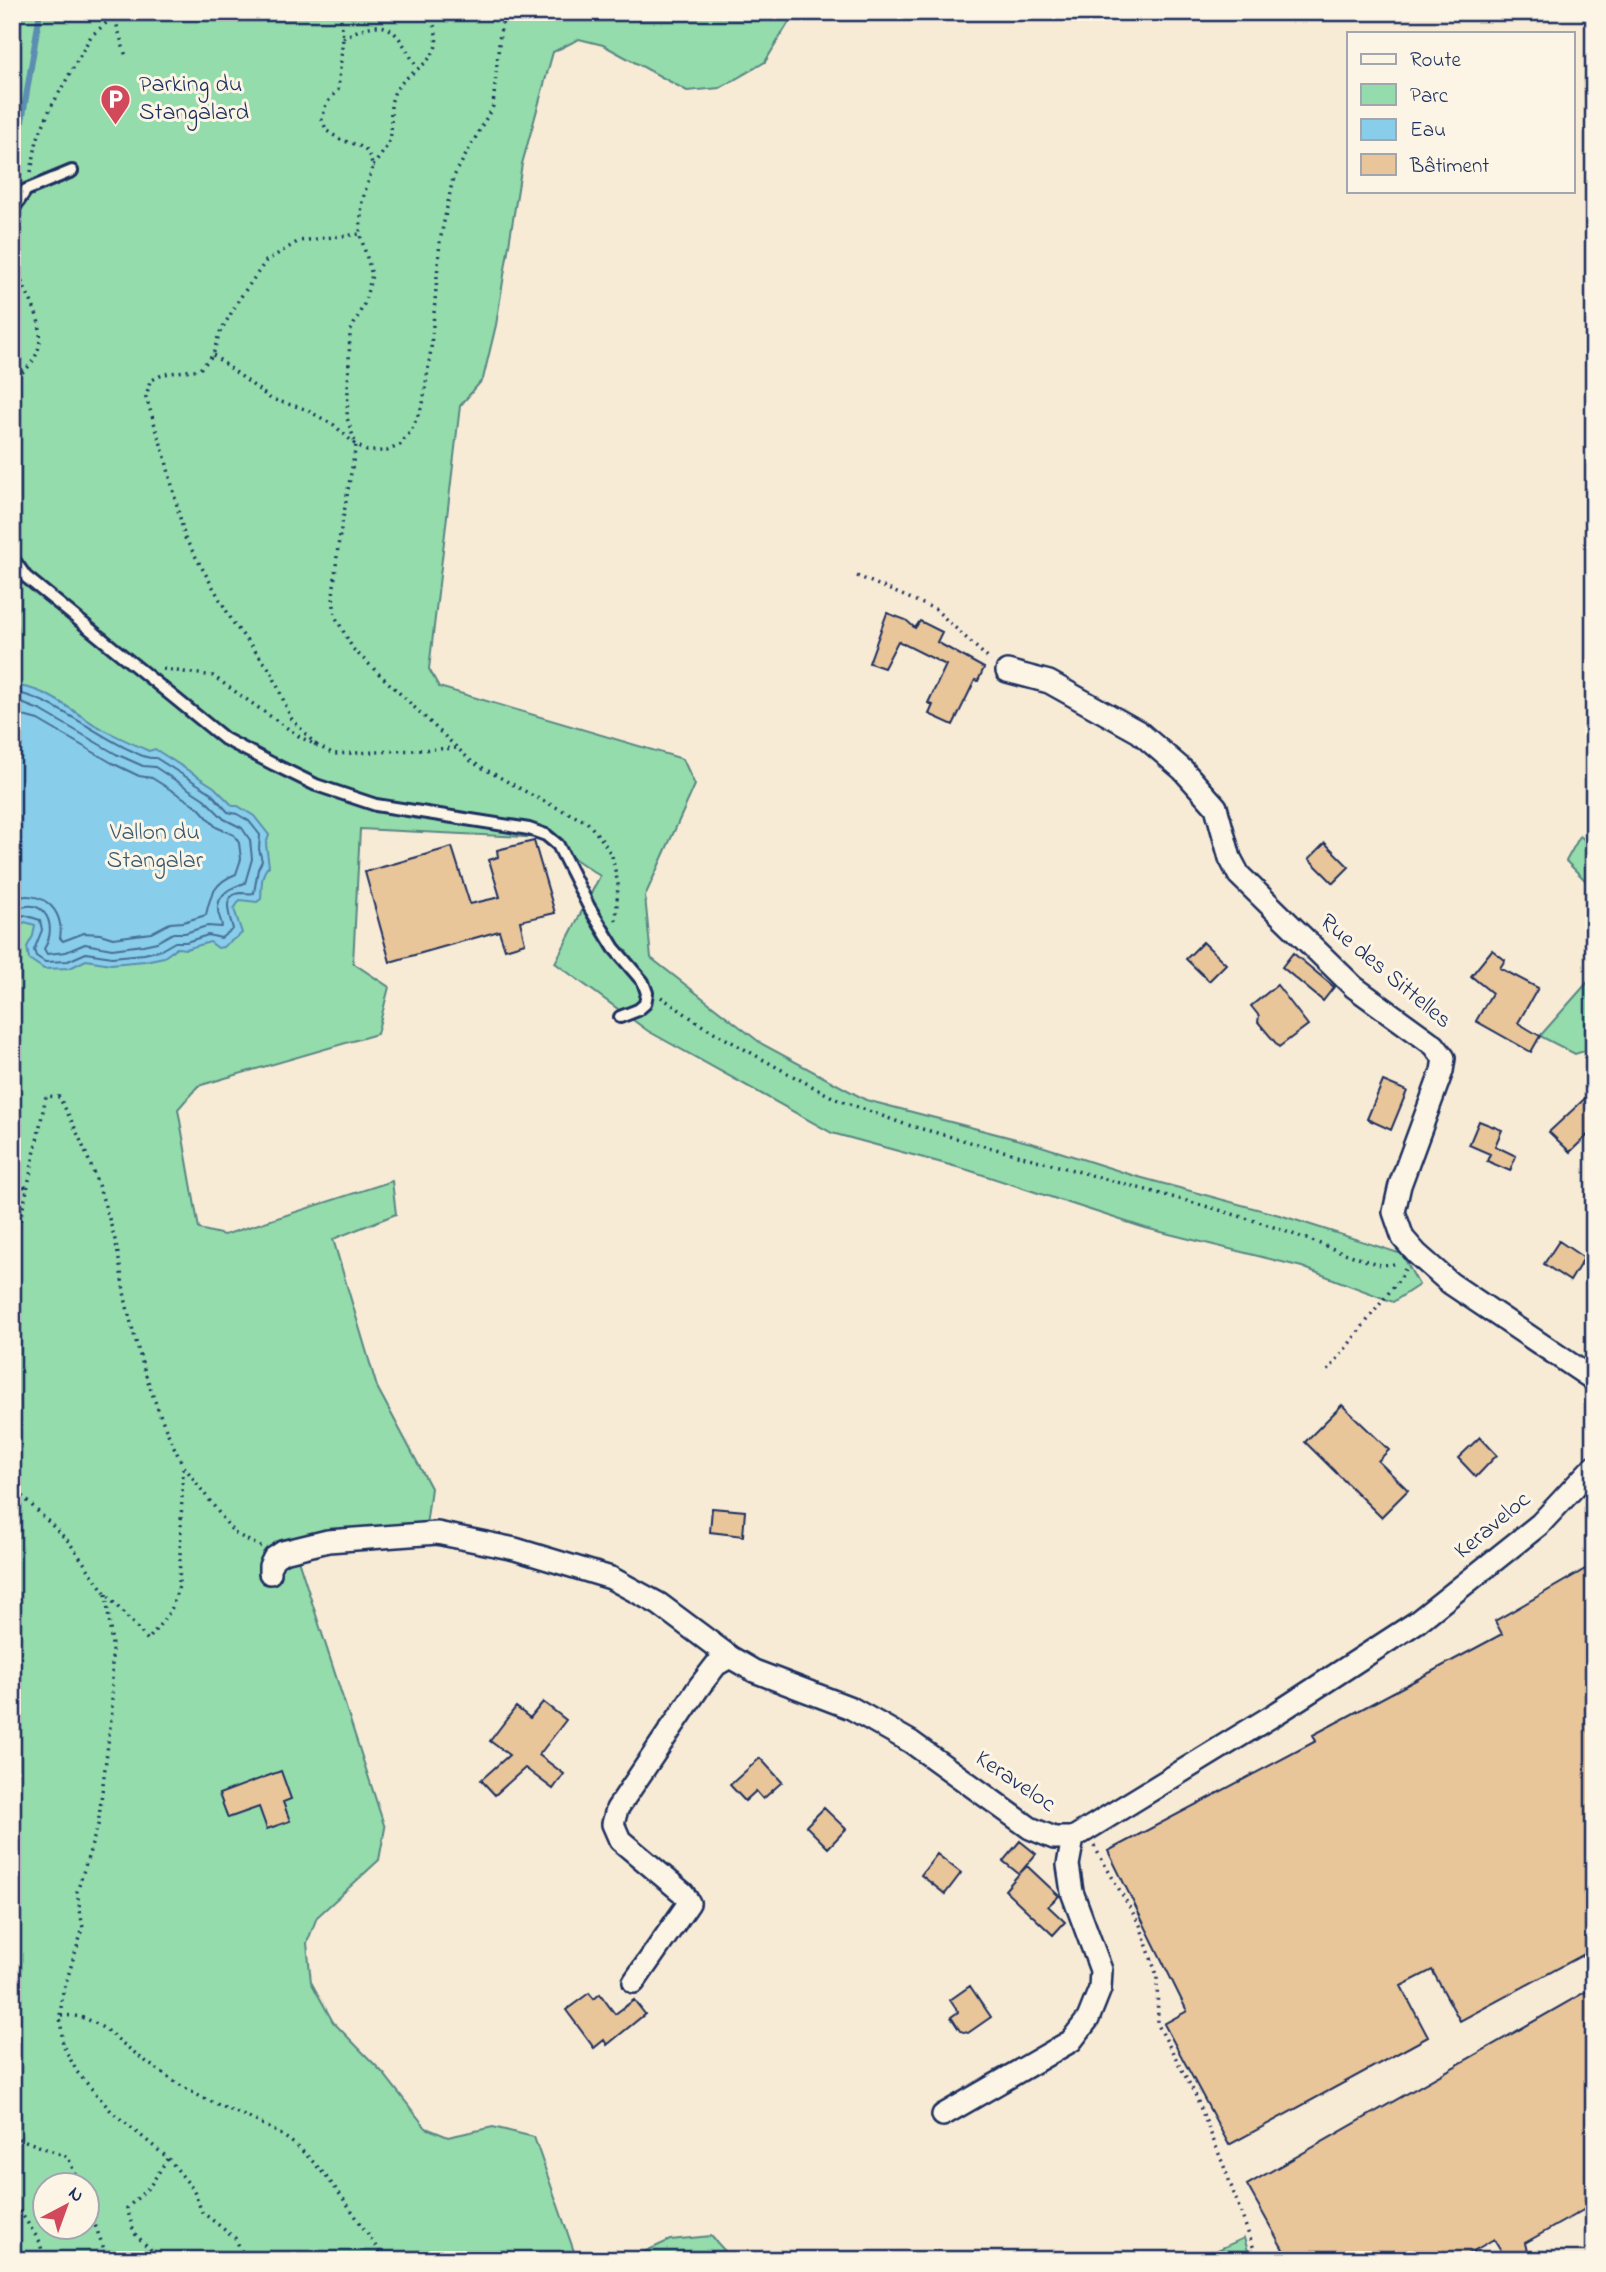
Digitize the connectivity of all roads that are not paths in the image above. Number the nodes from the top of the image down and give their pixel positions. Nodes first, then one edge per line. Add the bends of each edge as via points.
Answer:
1 (72, 171) dead end
2 (12, 211) edge
3 (12, 557) edge
4 (1007, 671) road end
5 (620, 1017) dead end
6 (1594, 1380) edge
7 (1594, 1466) edge
8 (270, 1573) dead end
9 (730, 1657) junction
10 (1079, 1834) junction
11 (634, 1982) dead end
12 (943, 2115) dead end

1 - 2 lane via 26,190
3 - 5 lane via 26,577 225,739 316,785 376,805 546,835 558,845 614,948 643,982 645,1004
4 - 6 street, Rue des Sittelles via 1049,682 1139,732 1183,770 1216,807 1239,875 1354,986 1434,1045 1444,1058 1442,1071 1394,1212 1404,1238 1450,1283
7 - 10 street, Keraveloc via 1540,1524 1417,1622
8 - 9 street, Keraveloc via 274,1558 283,1552 328,1541 437,1533 515,1549 611,1578 659,1604
9 - 10 street, Keraveloc via 754,1671 852,1708 911,1742 1030,1828 1054,1838
9 - 11 street via 716,1665 699,1687 617,1808 613,1824 620,1840 690,1903
10 - 12 street via 1068,1866 1072,1892 1101,1970 1100,1989 1088,2019 1072,2040

